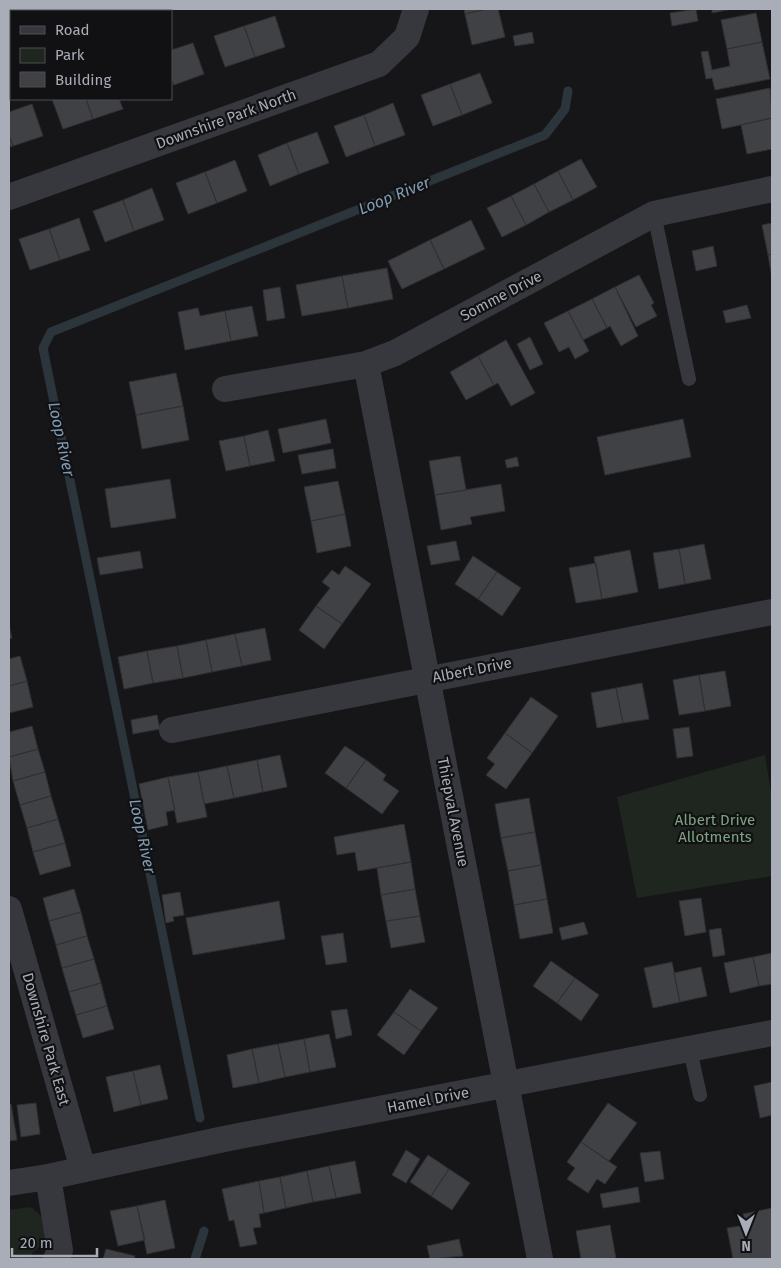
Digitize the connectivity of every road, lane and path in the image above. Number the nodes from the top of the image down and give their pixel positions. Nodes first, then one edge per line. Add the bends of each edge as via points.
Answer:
1 (416, 9) edge
2 (772, 189) edge
3 (9, 197) edge
4 (654, 214) junction
5 (366, 364) junction
6 (689, 379) dead end
7 (225, 389) dead end
8 (772, 612) edge
9 (427, 679) junction
10 (172, 730) dead end
11 (9, 909) edge
12 (772, 1033) edge
13 (690, 1050) junction
14 (508, 1084) junction
15 (700, 1095) dead end
16 (83, 1169) junction
17 (48, 1177) junction
18 (9, 1183) edge
19 (56, 1259) edge
20 (540, 1259) edge

1 - 3 street, Downshire Park North via 407,37 379,64
2 - 4 street, Somme Drive
4 - 5 street, Somme Drive via 395,353
4 - 6 lane
5 - 7 street, Somme Drive
5 - 9 street, Thiepval Avenue
8 - 9 street, Albert Drive
9 - 10 street, Albert Drive
9 - 14 street, Thiepval Avenue
11 - 16 street, Downshire Park East
12 - 13 street, Hamel Drive
13 - 14 street, Hamel Drive
13 - 15 lane
14 - 16 street, Hamel Drive
14 - 20 street, Thiepval Avenue
16 - 17 street, Hamel Drive
17 - 18 street, Hamel Drive
17 - 19 street via 60,1250

